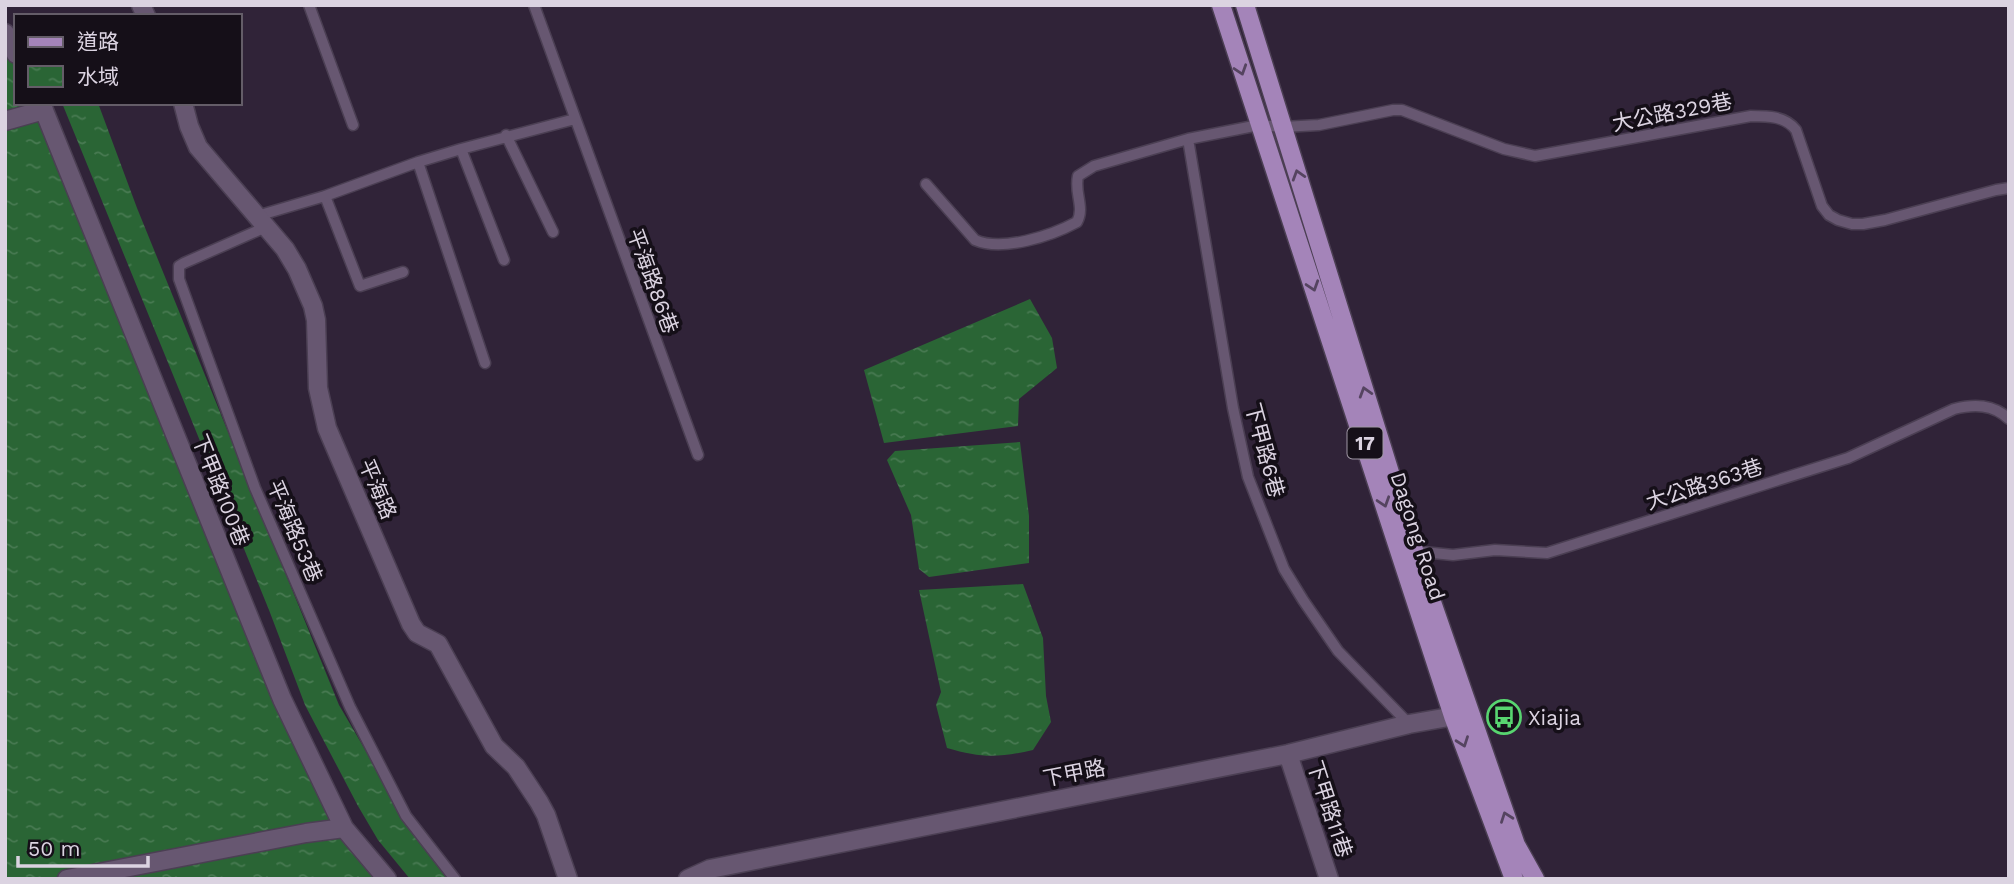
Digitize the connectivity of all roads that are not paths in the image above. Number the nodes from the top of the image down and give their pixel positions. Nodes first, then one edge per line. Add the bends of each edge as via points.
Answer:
1 (309, 5) edge
2 (534, 5) edge
3 (1221, 5) edge
4 (1245, 5) edge
5 (5, 33) edge
6 (14, 50) edge
7 (184, 105) edge
8 (42, 107) edge
9 (575, 119) junction
10 (5, 121) edge
11 (353, 125) dead end
12 (1259, 125) junction
13 (1283, 127) junction
14 (506, 135) junction
15 (1188, 139) junction
16 (461, 149) junction
17 (418, 162) junction
18 (926, 184) dead end
19 (2009, 188) edge
20 (325, 196) junction
21 (262, 221) junction
22 (552, 232) dead end
23 (504, 260) dead end
24 (403, 272) dead end
25 (485, 363) dead end
26 (2009, 419) edge
27 (698, 455) dead end
28 (1407, 553) junction
29 (1461, 715) junction
30 (1409, 724) junction
31 (1288, 754) junction
32 (344, 828) junction
33 (67, 879) edge
34 (387, 879) edge
35 (455, 879) edge
36 (568, 879) edge
37 (688, 879) edge
38 (1329, 879) edge
39 (1514, 879) edge
40 (1535, 879) edge

1 - 11 lane
2 - 9 lane, 平海路86巷
3 -> 12 main road, Dagong Road / 17
4 - 13 main road, Dagong Road / 17
5 - 6 street
7 - 21 street, 平海路 via 198,147
8 - 10 street
8 - 32 street, 下甲路100巷 via 282,699
9 - 14 lane
9 - 27 lane, 平海路86巷
12 - 13 lane
12 - 15 lane
12 -> 28 main road, Dagong Road / 17
13 - 19 lane, 大公路329巷 via 1402,110 1504,149 1535,156 1766,116 1790,122 1822,206 1829,215 1852,224
28 -> 13 main road, Dagong Road / 17
14 - 16 lane
14 - 22 lane
15 - 18 lane via 1083,171 1076,185 1081,208 1077,222 1001,246 975,240
15 - 30 lane, 下甲路6巷 via 1248,477 1284,569 1303,600 1338,651
16 - 17 lane
16 - 23 lane
17 - 20 lane
17 - 25 lane
20 - 21 lane
20 - 24 lane via 360,286
21 - 35 lane, 平海路53巷 via 184,263 180,279 255,488 350,707 406,816
21 - 36 street, 平海路 via 297,268 313,306 318,388 327,428 411,624 416,633 438,644 490,740 516,767 539,802
26 - 28 lane, 大公路363巷 via 1986,406 1954,410 1848,458 1547,553
28 - 29 main road, Dagong Road / 17
29 - 30 street, 下甲路
29 -> 39 main road, Dagong Road / 17
40 -> 29 main road, Dagong Road / 17
30 - 31 street, 下甲路
31 - 37 street, 下甲路 via 710,870
31 - 38 street, 下甲路11巷
32 - 33 street
32 - 34 street, 下甲路100巷

